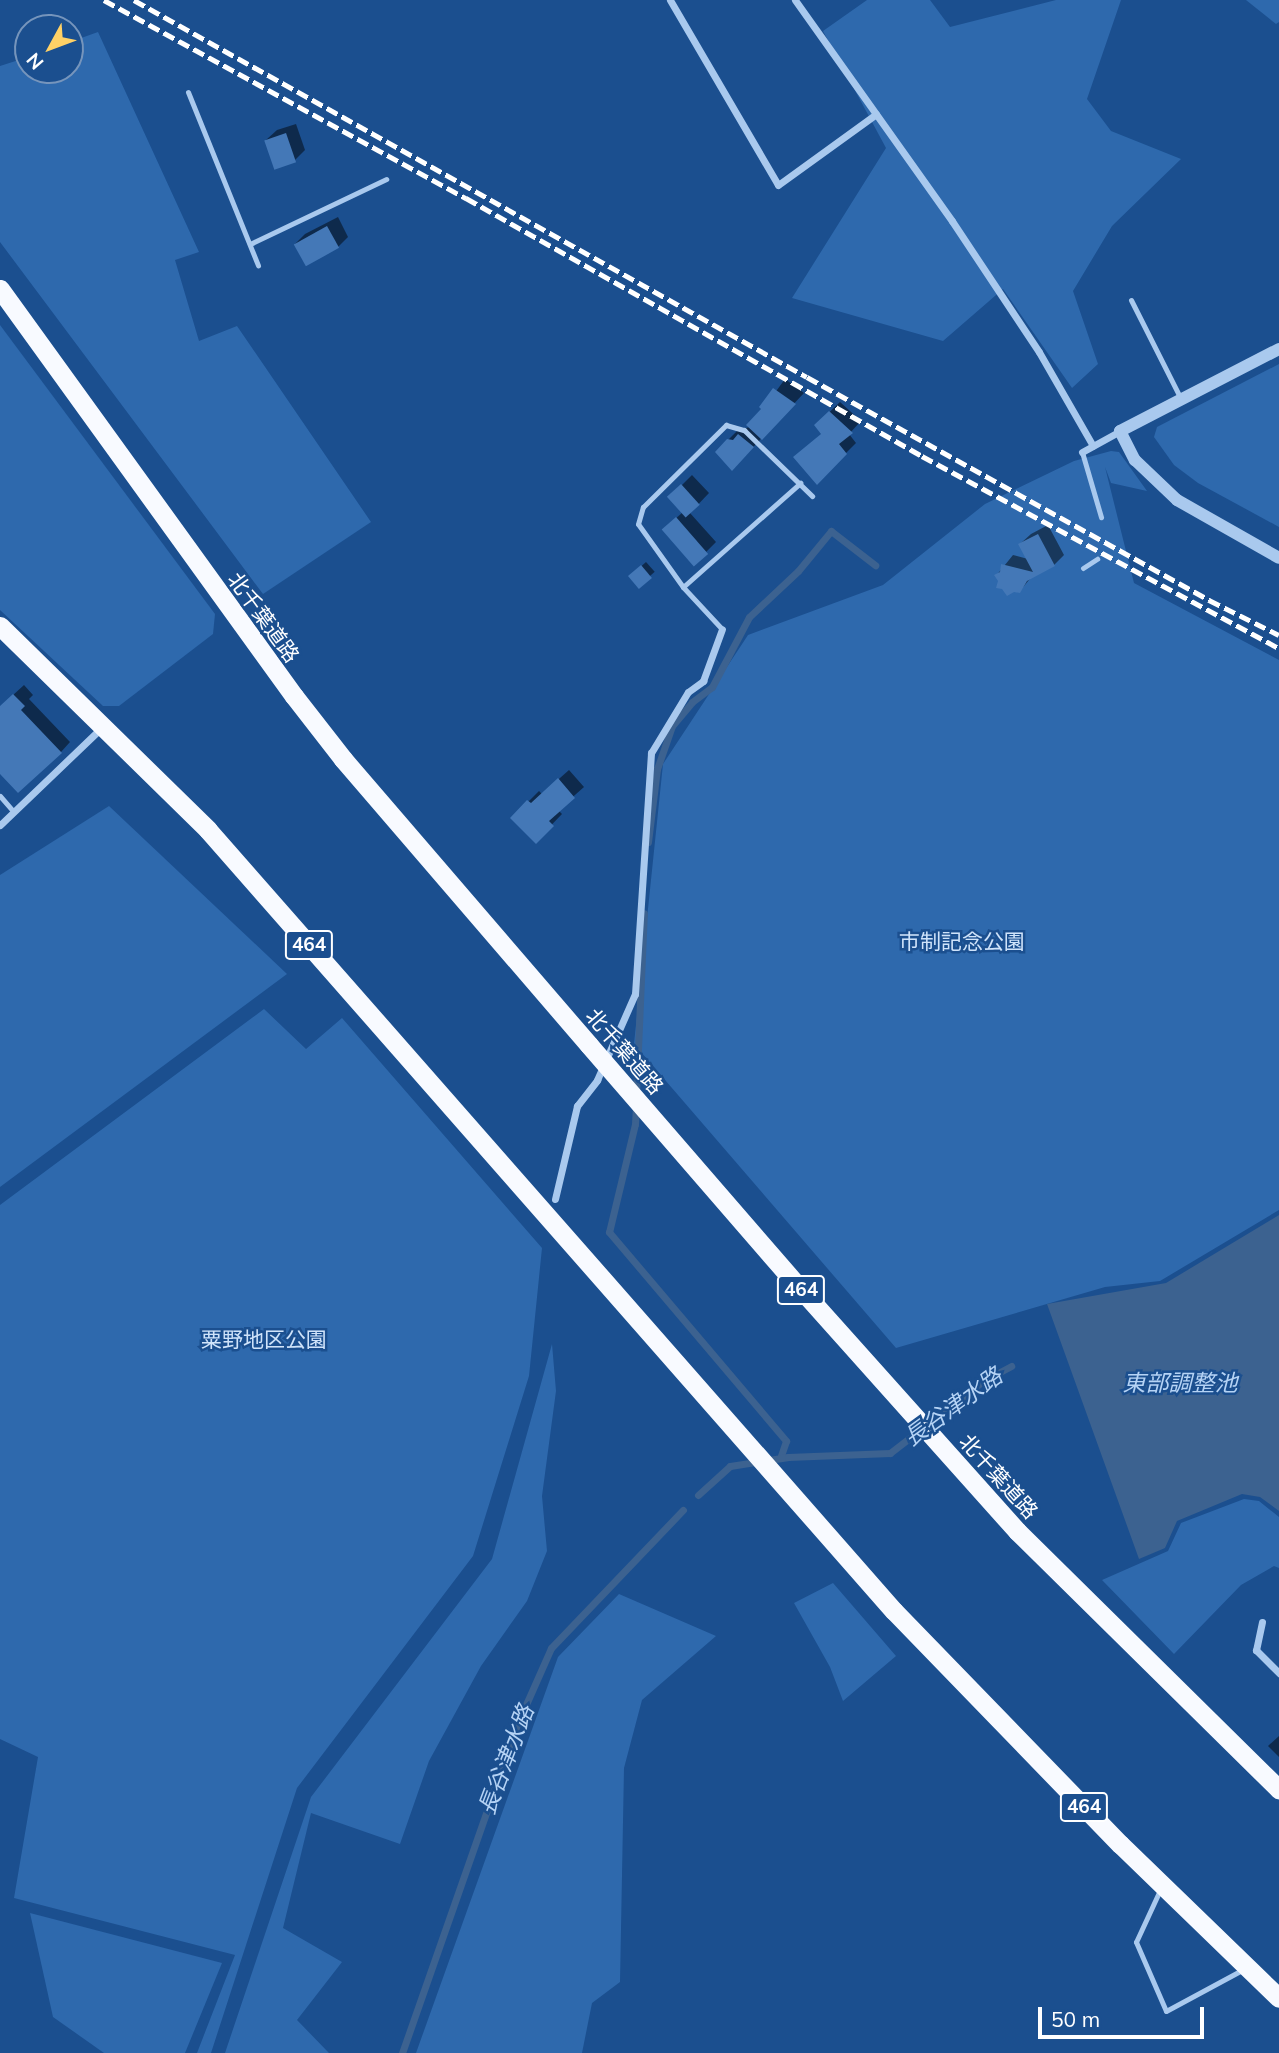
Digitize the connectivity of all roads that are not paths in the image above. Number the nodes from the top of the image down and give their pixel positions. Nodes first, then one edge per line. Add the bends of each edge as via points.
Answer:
1 (670, 0) edge
2 (795, 0) edge
3 (188, 92) dead end
4 (876, 114) junction
5 (386, 179) dead end
6 (250, 244) junction
7 (258, 265) dead end
8 (0, 289) edge
9 (1131, 300) dead end
10 (1279, 349) edge
11 (1181, 399) junction
12 (1120, 431) junction
13 (1093, 446) junction
14 (1082, 452) joint
15 (800, 483) junction
16 (813, 496) dead end
17 (1101, 517) dead end
18 (1279, 558) edge
19 (1097, 559) dead end
20 (1083, 568) dead end
21 (683, 587) junction
22 (0, 626) edge
23 (722, 629) joint
24 (104, 725) junction
25 (0, 796) edge
26 (14, 812) junction
27 (0, 825) edge
28 (555, 1199) dead end
29 (1262, 1622) dead end
30 (1279, 1673) edge
31 (1279, 1789) edge
32 (1163, 1885) junction
33 (1247, 1968) junction
34 (1279, 1998) edge

1 - 4 street via 778,185
2 - 4 street
3 - 6 lane
4 - 13 street via 1039,352
5 - 6 lane
6 - 7 lane
8 - 31 highway, 北千葉道路 / 464, bridge via 344,759 798,1286 1017,1531
9 - 11 lane
10 - 11 street
11 - 12 street
12 - 13 street
12 - 18 street via 1135,460 1177,500
13 - 14 street
14 - 17 lane
15 - 16 lane
15 - 21 lane
15 - 21 lane via 744,430 726,425 643,508 638,524
19 - 20 lane
21 - 23 lane
22 - 24 highway, 464
23 - 28 street via 703,681 688,692 651,753 635,994 597,1080 577,1105
24 - 26 street
24 - 32 highway, 464 via 208,830 894,1611
25 - 26 lane
26 - 27 street
29 - 30 street via 1256,1650
32 - 33 highway, 464
32 - 33 lane via 1136,1942 1166,2011
33 - 34 highway, 464

